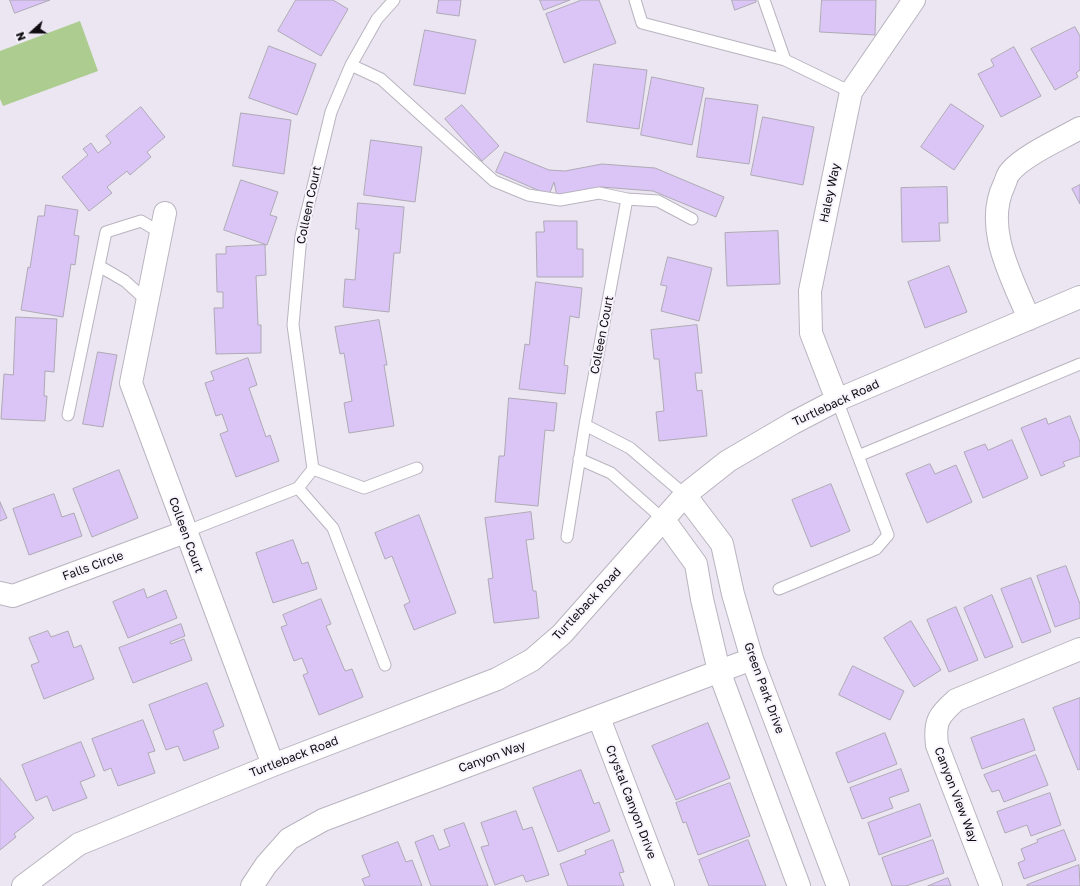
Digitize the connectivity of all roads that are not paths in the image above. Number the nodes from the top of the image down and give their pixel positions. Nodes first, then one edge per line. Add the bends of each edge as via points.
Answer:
1 (394, 0) edge
2 (635, 0) edge
3 (764, 0) edge
4 (914, 0) edge
5 (785, 60) junction
6 (351, 65) junction
7 (851, 92) junction
8 (1080, 128) edge
9 (627, 199) junction
10 (692, 219) dead end
11 (163, 223) joint
12 (99, 266) junction
13 (1080, 297) edge
14 (147, 301) junction
15 (1029, 319) junction
16 (1080, 364) edge
17 (837, 400) junction
18 (68, 415) dead end
19 (585, 425) junction
20 (858, 456) junction
21 (579, 459) junction
22 (417, 468) dead end
23 (313, 469) junction
24 (298, 488) junction
25 (685, 495) junction
26 (664, 520) junction
27 (185, 532) junction
28 (567, 537) dead end
29 (779, 589) dead end
30 (0, 594) edge
31 (1080, 649) edge
32 (752, 659) junction
33 (385, 665) dead end
34 (719, 670) junction
35 (599, 718) junction
36 (273, 765) junction
37 (22, 886) edge
38 (252, 886) edge
39 (663, 886) edge
40 (799, 886) edge
41 (838, 886) edge
42 (991, 886) edge

1 - 6 lane, Colleen Court via 378,19
2 - 5 lane via 642,23
3 - 5 lane
4 - 7 street, Haley Way
5 - 7 lane
6 - 9 lane via 381,79 494,181 528,195 560,200 599,193
6 - 23 lane, Colleen Court via 331,112 301,236 293,325
7 - 17 street, Haley Way via 810,291 811,333
8 - 15 street via 1030,156 1010,172 1001,192 997,212 997,233
9 - 10 lane via 658,202
9 - 19 lane, Colleen Court
11 - 12 lane, Colleen Court via 141,221 106,232
11 - 14 street, Colleen Court
12 - 14 lane via 125,281
12 - 18 lane, Colleen Court
13 - 15 street, Turtleback Road
14 - 27 street, Colleen Court via 131,383
15 - 17 street, Turtleback Road
16 - 20 lane
17 - 20 lane
17 - 25 street, Turtleback Road via 793,422 728,461
19 - 21 lane, Colleen Court
19 - 25 lane via 630,448
20 - 29 lane via 888,535 876,549
21 - 26 lane via 610,473
21 - 28 lane, Colleen Court
22 - 23 lane via 364,488
23 - 24 lane
24 - 27 lane
24 - 33 lane via 333,528
25 - 26 street, Turtleback Road
25 - 32 street, Green Park Drive via 722,544
26 - 34 street via 696,564
26 - 36 street, Turtleback Road via 562,634 532,660 496,679
27 - 30 street, Falls Circle via 13,596
27 - 36 street, Colleen Court
31 - 42 street, Canyon View Way via 956,700 940,714 935,729 937,745
32 - 34 street, Canyon Way
32 - 41 street, Green Park Drive
34 - 35 street, Canyon Way
34 - 40 street
35 - 38 street, Canyon Way via 323,820 290,839 266,865
35 - 39 street, Crystal Canyon Drive
36 - 37 street, Turtleback Road via 79,844

